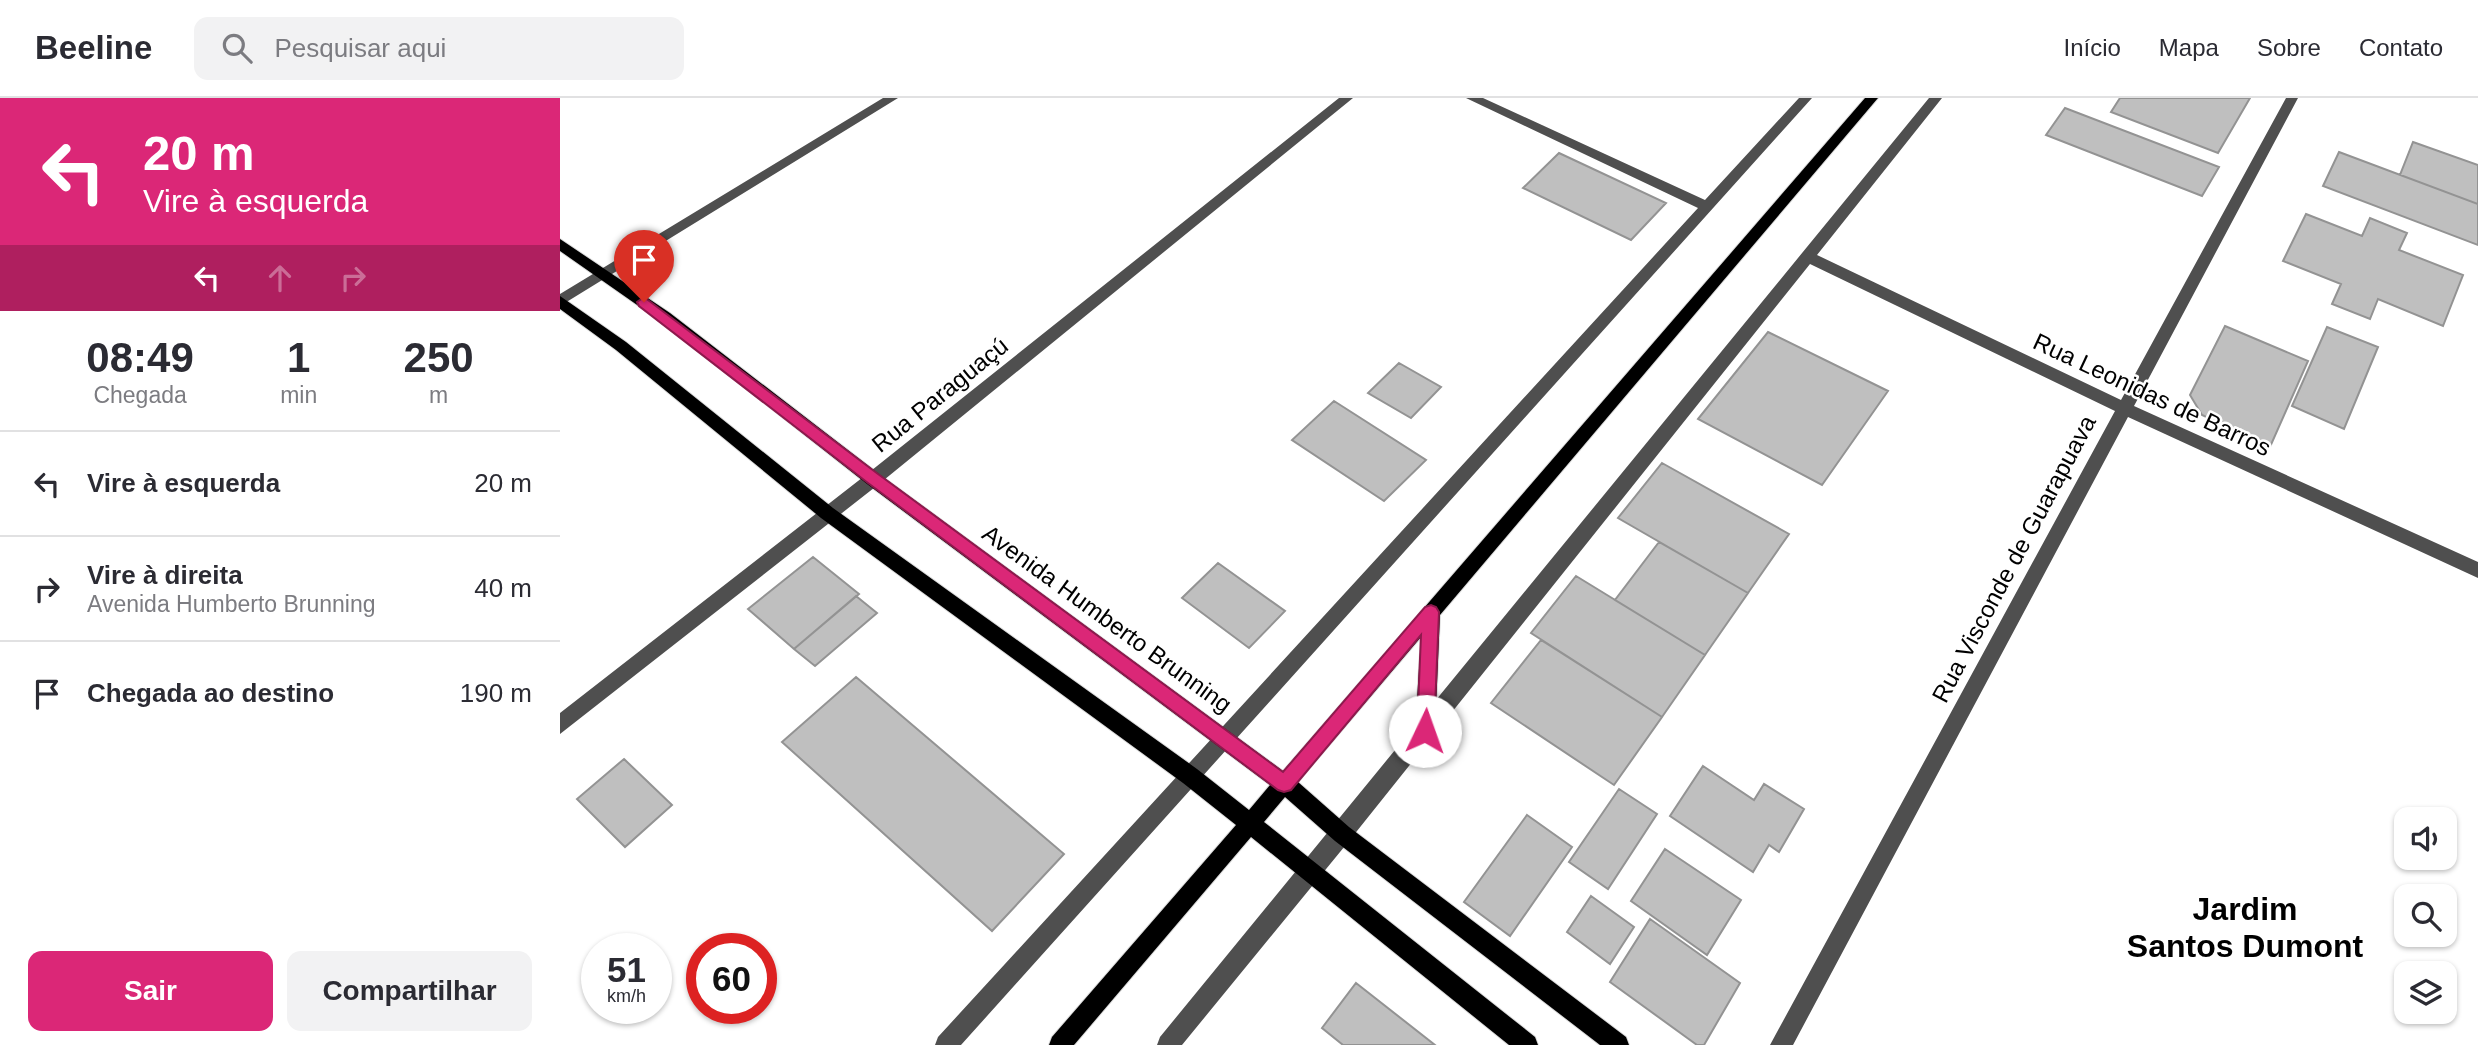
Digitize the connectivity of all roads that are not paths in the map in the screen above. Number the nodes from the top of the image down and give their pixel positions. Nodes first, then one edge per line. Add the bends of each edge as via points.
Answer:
1 (892, 98) edge
2 (1347, 98) edge
3 (1472, 98) edge
4 (1806, 98) edge
5 (1872, 98) edge
6 (1937, 98) edge
7 (2292, 98) edge
8 (1707, 207) junction
9 (560, 244) edge
10 (1809, 257) junction
11 (602, 273) junction
12 (560, 301) edge
13 (2123, 408) junction
14 (873, 478) junction
15 (827, 513) junction
16 (2478, 570) edge
17 (1431, 612) junction
18 (560, 724) edge
19 (1425, 731) junction
20 (1224, 738) junction
21 (1190, 776) junction
22 (1284, 784) junction
23 (1251, 824) junction
24 (1342, 834) junction
25 (1310, 872) junction
26 (946, 1045) edge
27 (1060, 1045) edge
28 (1168, 1045) edge
29 (1527, 1045) edge
30 (1618, 1045) edge
31 (1781, 1045) edge

1 - 11 street
2 - 14 street, Rua Paraguaçú
3 - 8 street
4 - 8 street
5 - 17 main road
6 - 10 street
7 - 13 street, Rua Visconde de Guarapuava
8 - 20 street
9 - 11 main road, Avenida Humberto Brunning
10 - 13 street, Rua Leonidas de Barros
10 - 19 street
11 - 12 street
11 - 14 main road, Avenida Humberto Brunning
12 - 15 main road
13 - 16 street, Rua Leonidas de Barros
13 - 31 street, Rua Visconde de Guarapuava
14 - 15 street, Rua Paraguaçú
14 - 20 main road, Avenida Humberto Brunning
15 - 18 street, Rua Paraguaçú
15 - 21 main road
17 - 19 main road
17 - 22 main road
19 - 24 street
20 - 21 street
20 - 22 main road, Avenida Humberto Brunning
21 - 23 main road
21 - 26 street
22 - 23 main road
22 - 24 main road, Avenida Humberto Brunning
23 - 25 main road
23 - 27 main road
24 - 25 street
24 - 30 main road, Avenida Humberto Brunning
25 - 28 street
25 - 29 main road

